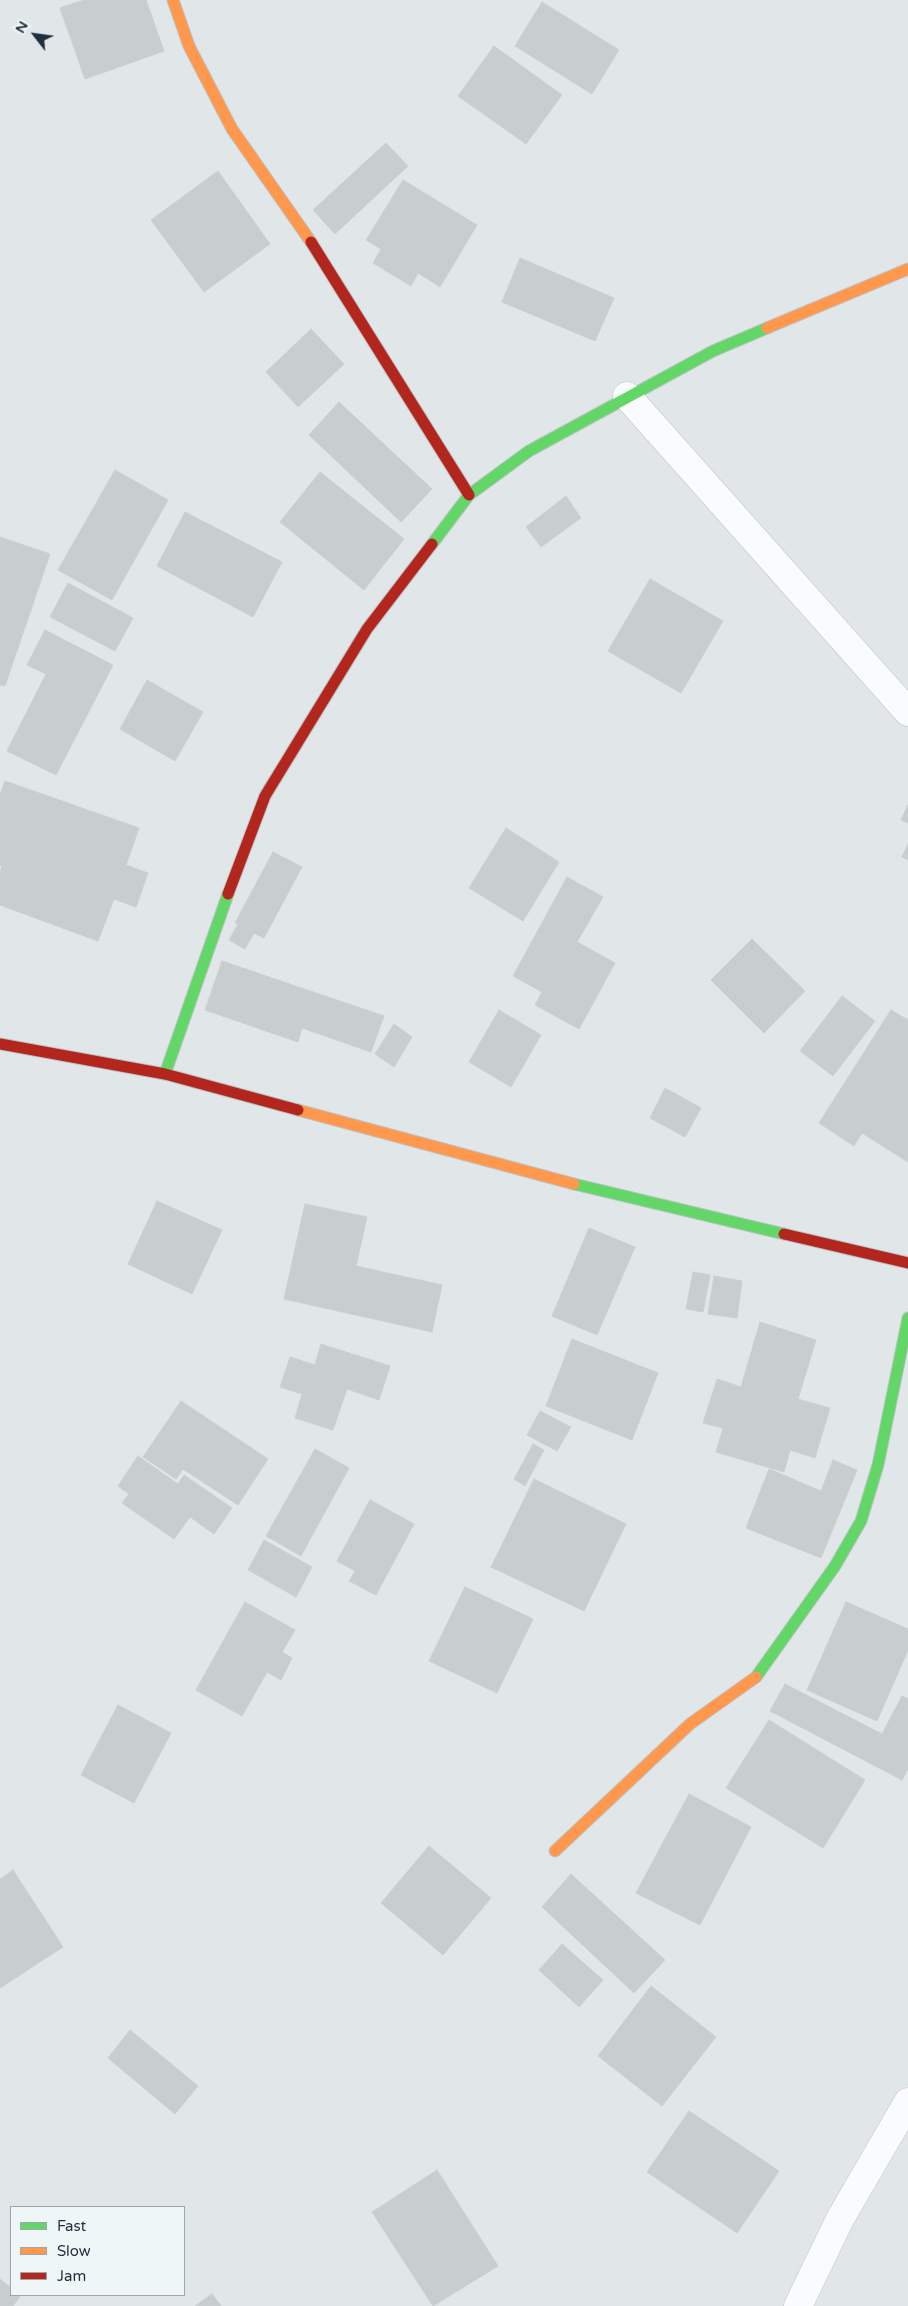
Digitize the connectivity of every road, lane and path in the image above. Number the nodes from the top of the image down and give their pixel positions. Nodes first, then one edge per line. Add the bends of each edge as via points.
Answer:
1 (173, 0) edge
2 (908, 269) edge
3 (627, 396) junction
4 (469, 495) junction
5 (908, 712) edge
6 (0, 1044) edge
7 (165, 1074) junction
8 (908, 1264) edge
9 (908, 1318) edge
10 (555, 1851) dead end
11 (908, 2102) edge
12 (798, 2306) edge

1 - 4 street via 189,46 232,129 329,268
2 - 3 street via 713,351
3 - 4 street via 529,451
3 - 5 street
4 - 7 street via 367,629 266,796 213,933
6 - 7 street
7 - 8 street via 534,1175
9 - 10 street via 878,1465 861,1521 835,1566 754,1680 690,1724
11 - 12 street via 840,2219

